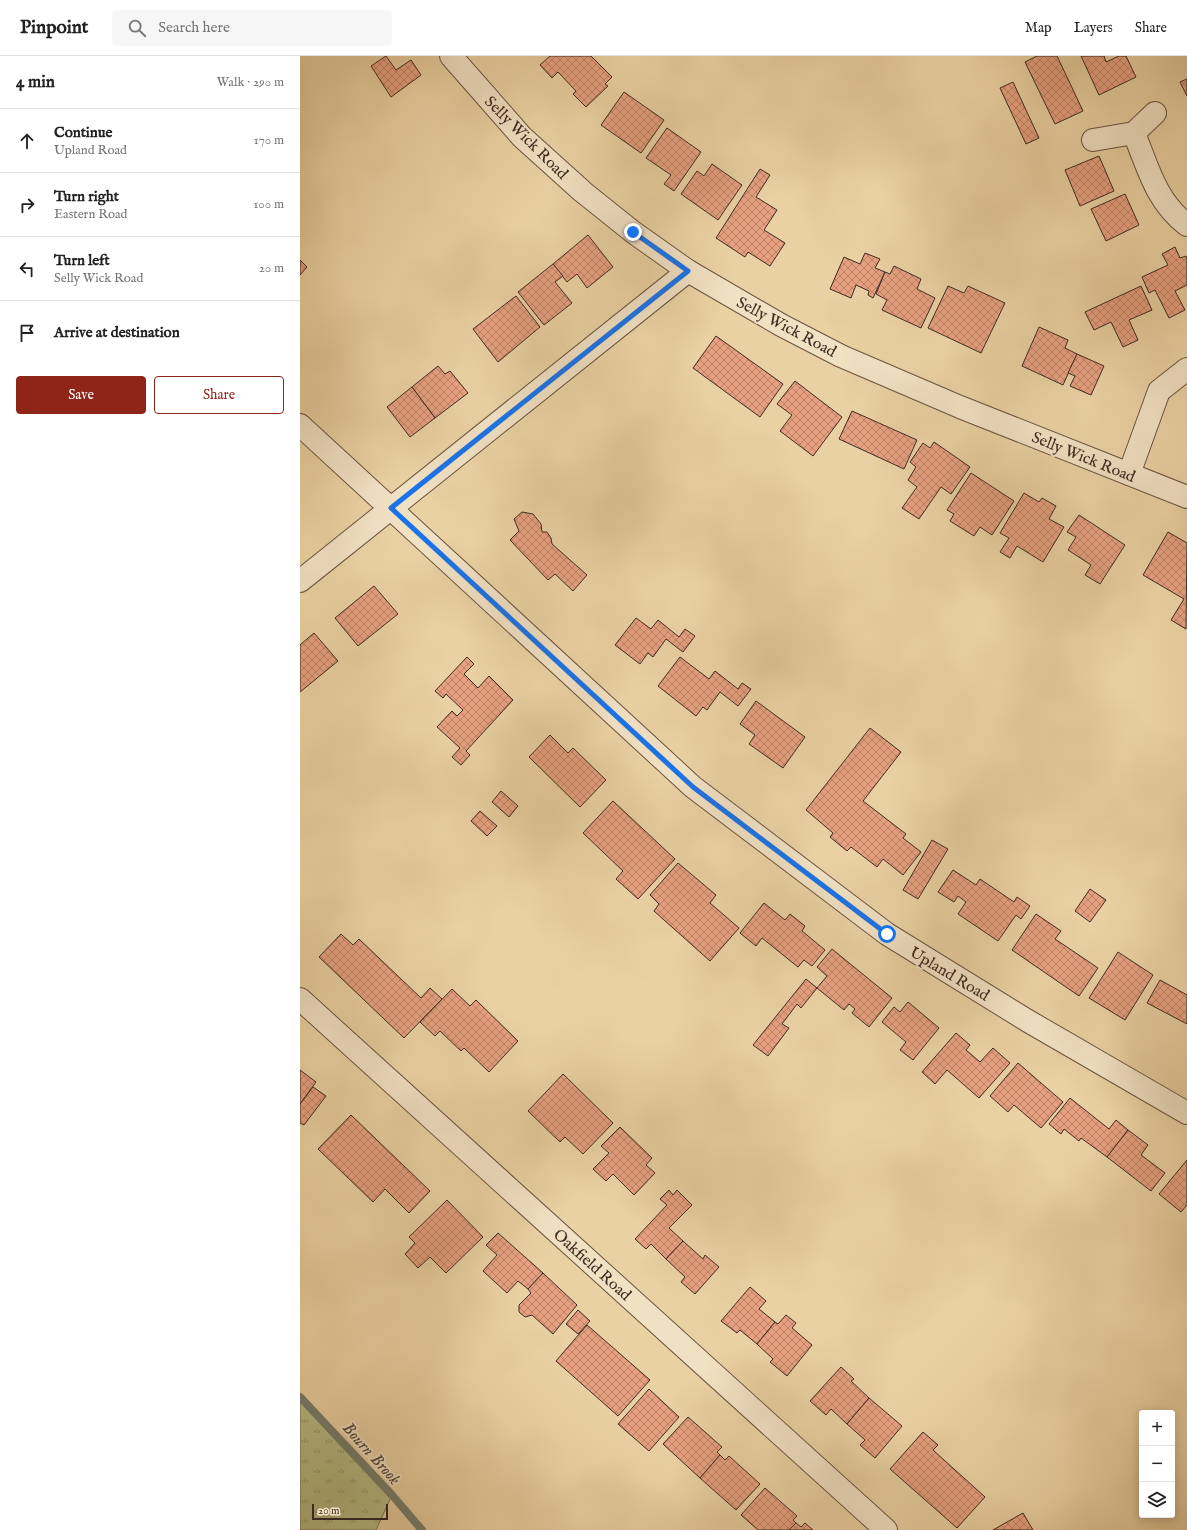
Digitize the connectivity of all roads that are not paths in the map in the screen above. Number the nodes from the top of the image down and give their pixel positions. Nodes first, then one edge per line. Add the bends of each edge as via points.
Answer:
1 (451, 56) edge
2 (1155, 113) dead end
3 (1134, 133) junction
4 (1093, 140) dead end
5 (1187, 225) edge
6 (688, 271) junction
7 (1187, 369) edge
8 (300, 424) edge
9 (1129, 474) junction
10 (1187, 498) edge
11 (391, 508) junction
12 (300, 581) edge
13 (300, 999) edge
14 (1187, 1113) edge
15 (886, 1530) edge

1 - 6 street, Selly Wick Road via 522,136 602,207
2 - 3 street
3 - 4 street
3 - 5 street via 1157,191 1177,217
6 - 9 street, Selly Wick Road via 841,356 960,407
6 - 11 street
7 - 9 street via 1159,391
8 - 11 street, Upland Road
9 - 10 street, Selly Wick Road
11 - 12 street
11 - 14 street, Upland Road via 700,792 887,934
13 - 15 street, Oakfield Road

